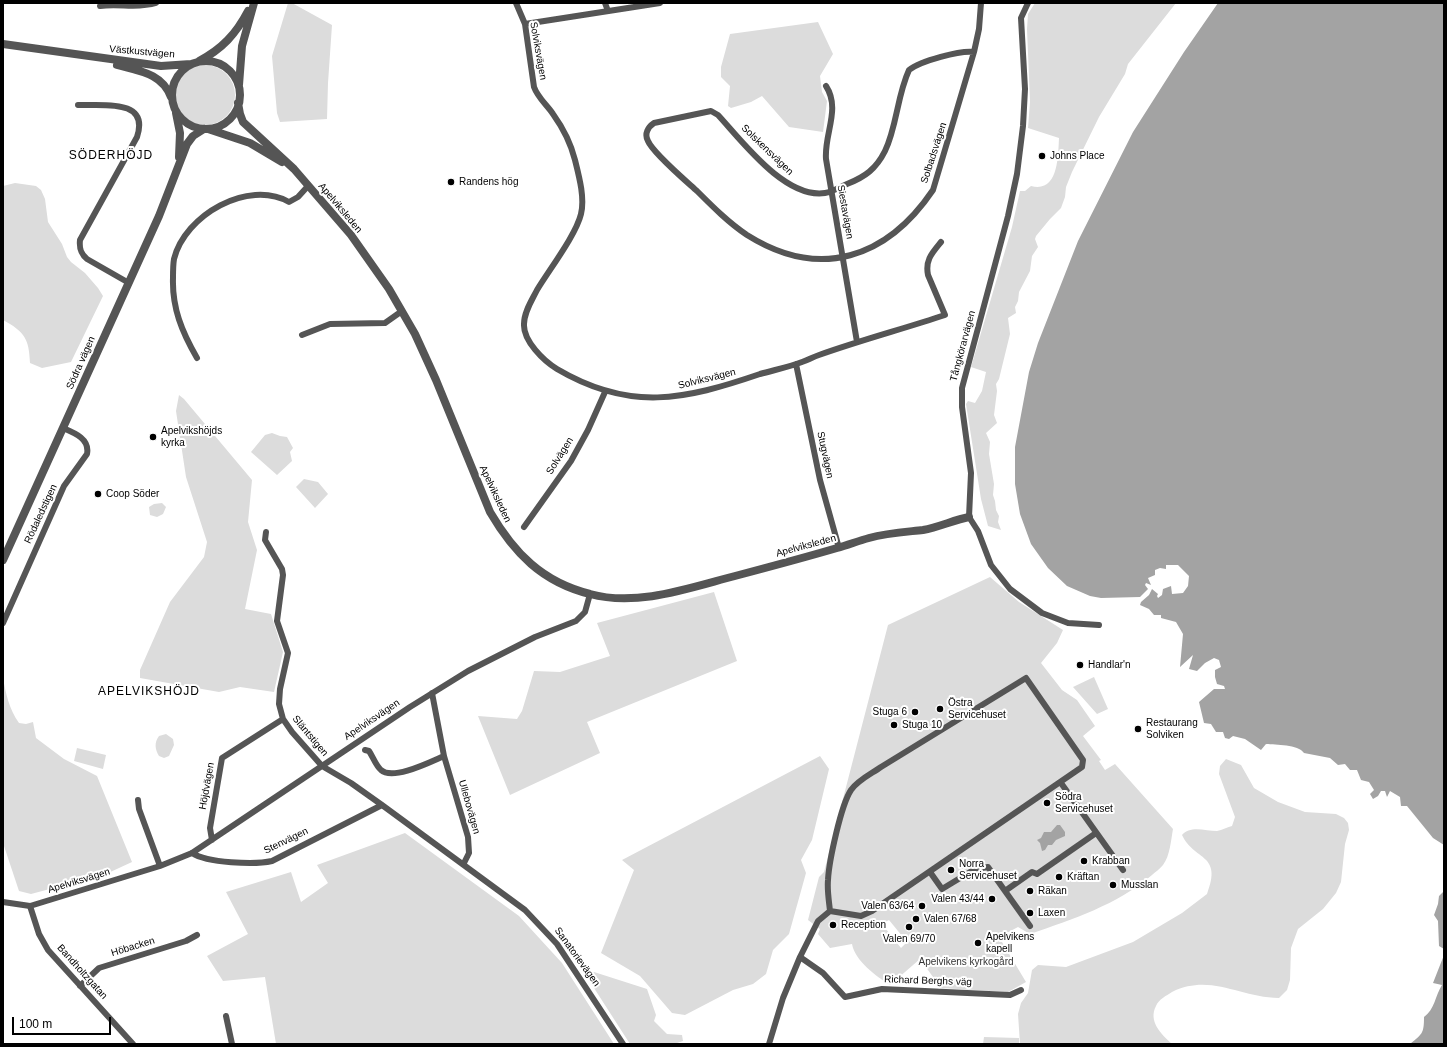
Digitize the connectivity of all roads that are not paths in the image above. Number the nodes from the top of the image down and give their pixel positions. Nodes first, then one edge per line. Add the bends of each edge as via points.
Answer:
1 (156, 3) edge
2 (253, 3) edge
3 (516, 3) edge
4 (605, 3) edge
5 (660, 3) edge
6 (981, 3) edge
7 (1028, 3) edge
8 (100, 6) dead end
9 (608, 11) junction
10 (525, 24) junction
11 (3, 44) edge
12 (974, 52) junction
13 (90, 57) junction
14 (194, 63) junction
15 (826, 86) dead end
16 (238, 88) junction
17 (238, 102) junction
18 (173, 104) junction
19 (78, 105) dead end
20 (205, 129) junction
21 (647, 132) joint
22 (176, 174) junction
23 (306, 183) junction
24 (831, 191) junction
25 (941, 242) dead end
26 (843, 258) junction
27 (129, 283) junction
28 (402, 311) junction
29 (302, 335) dead end
30 (857, 342) junction
31 (197, 358) dead end
32 (796, 364) junction
33 (604, 392) junction
34 (63, 428) junction
35 (969, 517) junction
36 (524, 527) dead end
37 (266, 532) dead end
38 (839, 548) junction
39 (3, 560) edge
40 (590, 594) junction
41 (3, 622) edge
42 (1098, 625) dead end
43 (432, 693) junction
44 (283, 719) junction
45 (365, 750) dead end
46 (444, 756) junction
47 (322, 766) junction
48 (1061, 783) junction
49 (138, 800) dead end
50 (382, 805) junction
51 (1096, 833) junction
52 (212, 840) junction
53 (192, 853) junction
54 (464, 864) junction
55 (160, 866) junction
56 (1123, 870) dead end
57 (930, 872) junction
58 (1005, 891) junction
59 (3, 902) edge
60 (30, 906) junction
61 (830, 911) junction
62 (1030, 926) dead end
63 (197, 935) dead end
64 (800, 957) junction
65 (80, 986) junction
66 (1021, 990) dead end
67 (226, 1016) dead end
68 (133, 1044) edge
69 (232, 1044) edge
70 (623, 1044) edge
71 (769, 1044) edge

1 - 8 street via 139,6
2 - 14 street, Västkustvägen via 233,36 213,53
2 - 16 street, Västkustvägen via 242,46
3 - 10 street, Solviksvägen
4 - 9 street
5 - 9 street
6 - 12 street, Solbadsvägen
7 - 35 street, Tångkörarvägen via 1021,18 1025,102 1017,174 962,388 962,407 971,472
9 - 10 street
10 - 33 street, Solviksvägen via 534,87 558,121 570,145 579,177 582,206 579,221 528,307 524,331 537,352 550,365
11 - 13 street, Västkustvägen
12 - 24 street, Solskensvägen via 959,53 918,64 909,70 882,158 869,174
12 - 26 street, Solbadsvägen via 933,190 915,213 883,241
13 - 14 street, Västkustvägen via 161,66
13 - 18 street, Västkustvägen via 156,77 167,87
14 - 16 street via 207,61 222,65 233,75
14 - 18 street via 177,78 172,91
15 - 24 street, Siestavägen via 832,103 832,120 825,153
16 - 17 street
17 - 20 street via 235,112 226,122
17 - 23 street, Apelviksleden via 244,122 288,162
18 - 20 street via 186,122
18 - 22 street, Södra vägen via 180,142
19 - 27 street via 116,105 128,108 136,115 138,121 137,137 80,240 83,256
20 - 22 street, Södra vägen via 190,139
20 - 23 street, Apelviksleden via 259,148 279,160
21 - 24 street, Solskensvägen via 650,126 659,122 711,110 787,184 818,193
21 - 26 street, Solbadsvägen via 651,146 718,211 748,235 794,256
22 - 27 street, Södra vägen
23 - 28 street, Apelviksleden via 376,269
23 - 31 street via 298,197 289,202 271,195 231,200 199,220 185,237 174,259 173,294 181,327
24 - 26 street, Siestavägen
25 - 30 street, Solviksvägen via 928,258 926,268 945,315
26 - 30 street, Siestavägen
27 - 34 street, Södra vägen
28 - 29 street via 385,323 330,324
28 - 40 street, Apelviksleden via 436,380 484,498 504,535 523,557 545,575
30 - 32 street, Solviksvägen
32 - 33 street, Solviksvägen via 686,396 641,398
32 - 38 street, Stugvägen via 820,480
33 - 36 street, Solvägen via 571,461
34 - 39 street, Södra vägen
34 - 41 street, Rödaledstigen via 84,440 88,449 87,454 64,486
35 - 38 street, Apelviksleden via 929,528 869,538
35 - 42 street via 978,531 991,565 1002,582 1018,596 1042,613 1059,620
37 - 44 street, Släntstigen via 265,540 283,575 276,614 288,653 279,696
38 - 40 street, Apelviksleden via 658,595 626,598
40 - 43 street, Apelviksvägen via 585,612 576,621 504,652
43 - 46 street, Ullebovägen
43 - 47 street, Apelviksvägen
44 - 47 street, Släntstigen
44 - 52 street, Höjdvägen via 222,758 210,828
45 - 46 street via 369,751 380,770 387,773 412,770
46 - 54 street, Ullebovägen via 468,837 469,853
47 - 50 street, Släntstigen
47 - 52 street, Apelviksvägen
48 - 51 street
48 - 57 street
48 - 61 street via 1082,767 1083,760 1026,678 881,767 851,790 832,851 827,881
49 - 55 street
50 - 53 street, Stenvägen via 272,861 256,863 208,859
50 - 54 street, Släntstigen
51 - 56 street
51 - 58 street via 1037,874 1032,872
52 - 53 street, Apelviksvägen
53 - 55 street, Apelviksvägen
54 - 70 street, Sanatorievägen via 515,901 550,935
55 - 60 street, Apelviksvägen
57 - 58 street via 942,890 974,869 988,867
57 - 61 street via 861,916
58 - 62 street
59 - 60 street, Apelviksvägen
60 - 65 street, Bandholtzgatan via 42,943
61 - 64 street via 818,921
63 - 65 street, Höbacken via 186,941 99,968
64 - 66 street, Richard Berghs väg via 823,973 845,997 882,988 1010,995
64 - 71 street via 783,998
65 - 68 street, Bandholtzgatan
67 - 69 street

